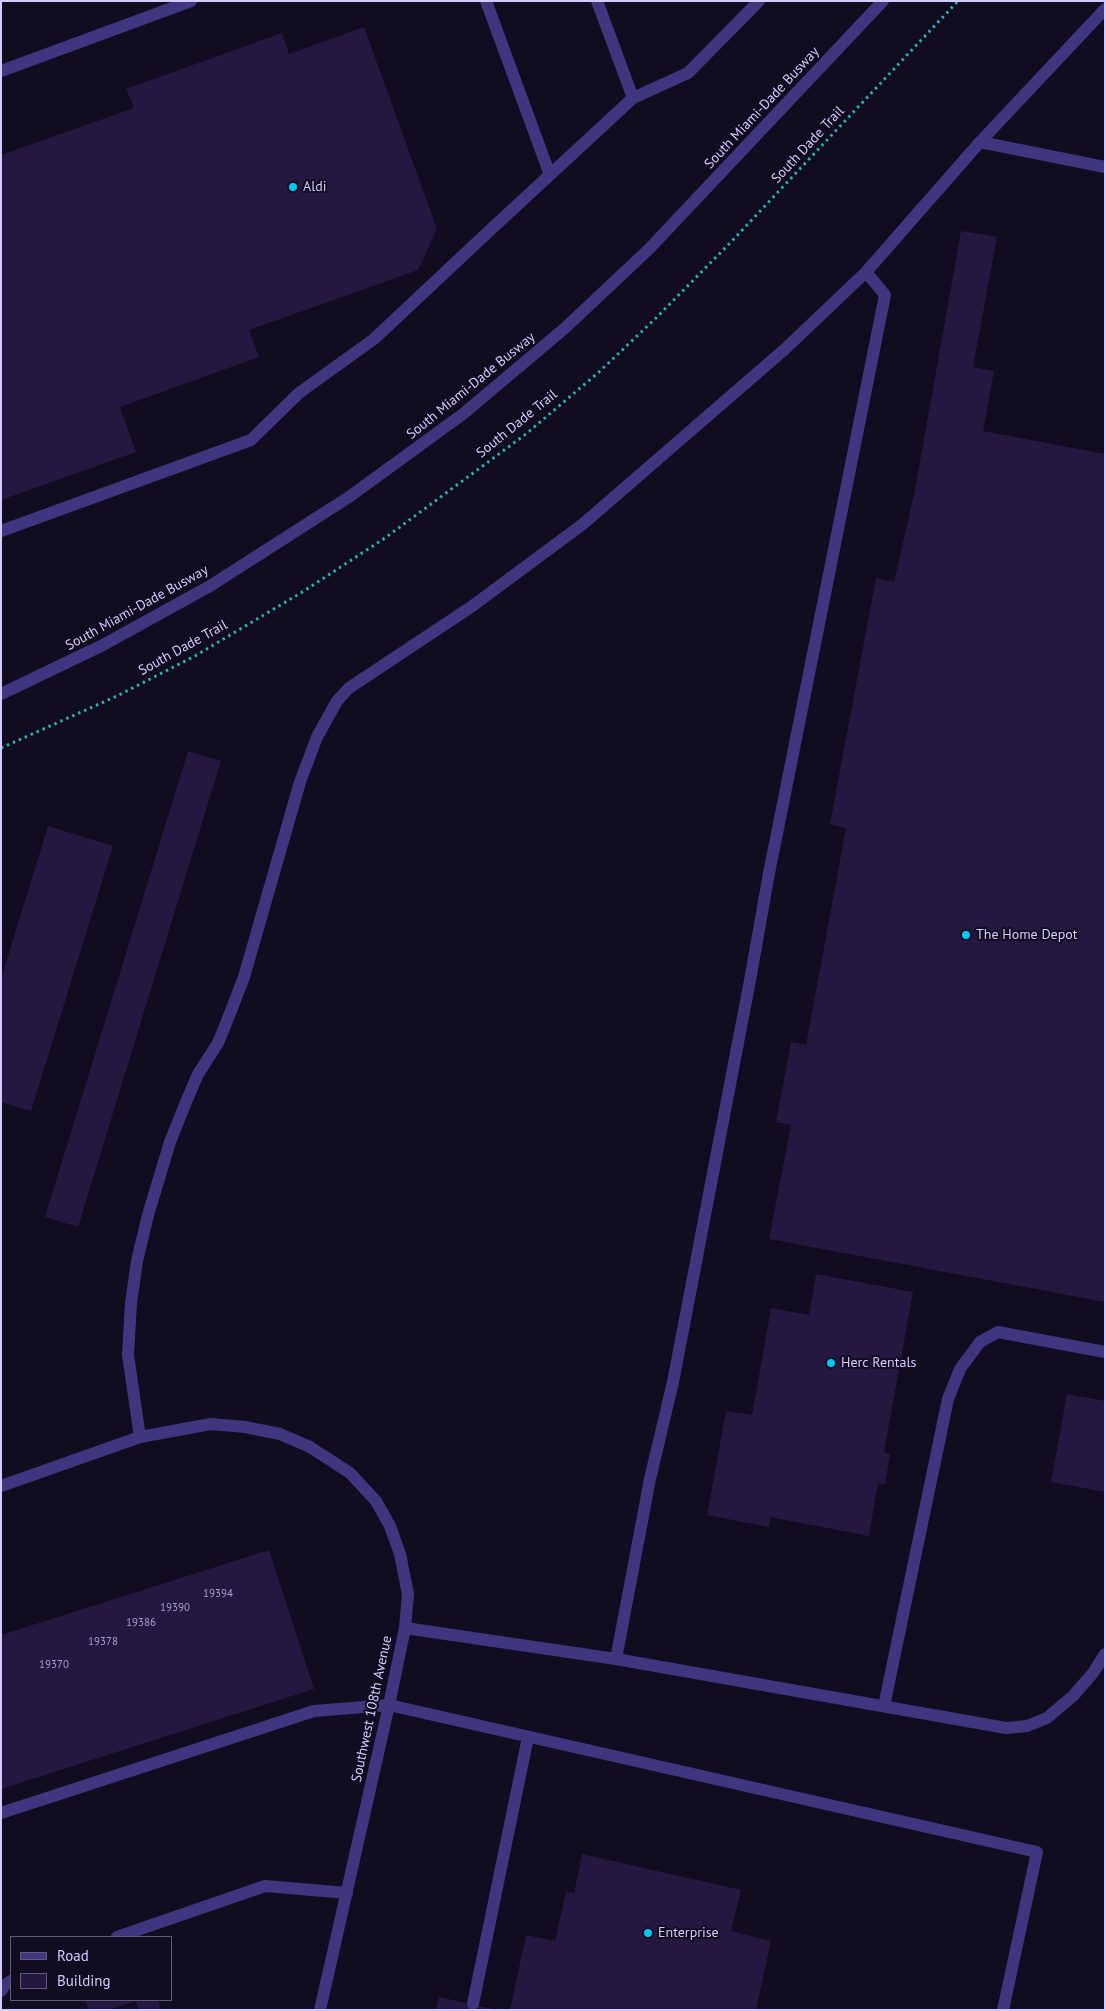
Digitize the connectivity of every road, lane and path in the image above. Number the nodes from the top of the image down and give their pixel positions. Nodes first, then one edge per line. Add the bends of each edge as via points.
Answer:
1 (191, 1) edge
2 (486, 1) edge
3 (597, 1) edge
4 (758, 1) edge
5 (883, 1) edge
6 (958, 1) edge
7 (1105, 9) edge
8 (1, 71) edge
9 (632, 98) junction
10 (980, 142) junction
11 (1105, 167) edge
12 (550, 175) junction
13 (866, 272) junction
14 (1, 531) edge
15 (1, 694) edge
16 (1, 748) edge
17 (1105, 1352) edge
18 (140, 1437) junction
19 (1, 1486) edge
20 (405, 1628) junction
21 (1105, 1654) edge
22 (616, 1659) junction
23 (389, 1705) junction
24 (884, 1706) junction
25 (528, 1737) junction
26 (1, 1813) edge
27 (347, 1893) junction
28 (120, 1936) edge
29 (10, 1982) edge
30 (1, 1991) edge
31 (473, 2004) dead end
32 (320, 2010) edge
33 (1003, 2010) edge

1 - 8 street
2 - 12 street
3 - 9 street
4 - 9 street via 688,73
5 - 15 street, South Miami-Dade Busway via 649,249 565,328 463,414 349,497 210,586 103,645
6 - 16 path, South Dade Trail via 656,318 526,434 385,538 296,596 195,656 117,696
7 - 10 street
9 - 12 street
10 - 11 street
10 - 13 street
12 - 14 street via 374,339 299,393 251,440
13 - 18 street via 785,349 583,524 471,606 349,688 326,720 300,782 244,977 218,1043 198,1074 170,1142 148,1215 131,1302 128,1355
13 - 22 street via 885,295
17 - 24 street via 998,1332 980,1342 960,1369 948,1399
18 - 19 street, Southwest 108th Avenue
18 - 20 street, Southwest 108th Avenue via 211,1424 245,1428 280,1434 310,1447 350,1473 376,1501 400,1554 408,1594
20 - 22 street
20 - 23 street, Southwest 108th Avenue
21 - 24 street via 1073,1696 1047,1718 1026,1726 998,1727
22 - 24 street
23 - 25 street
23 - 26 street via 314,1711
23 - 27 street, Southwest 108th Avenue
25 - 31 street
25 - 33 street via 1037,1852
27 - 28 street via 265,1886
27 - 32 street, Southwest 108th Avenue
29 - 30 street

